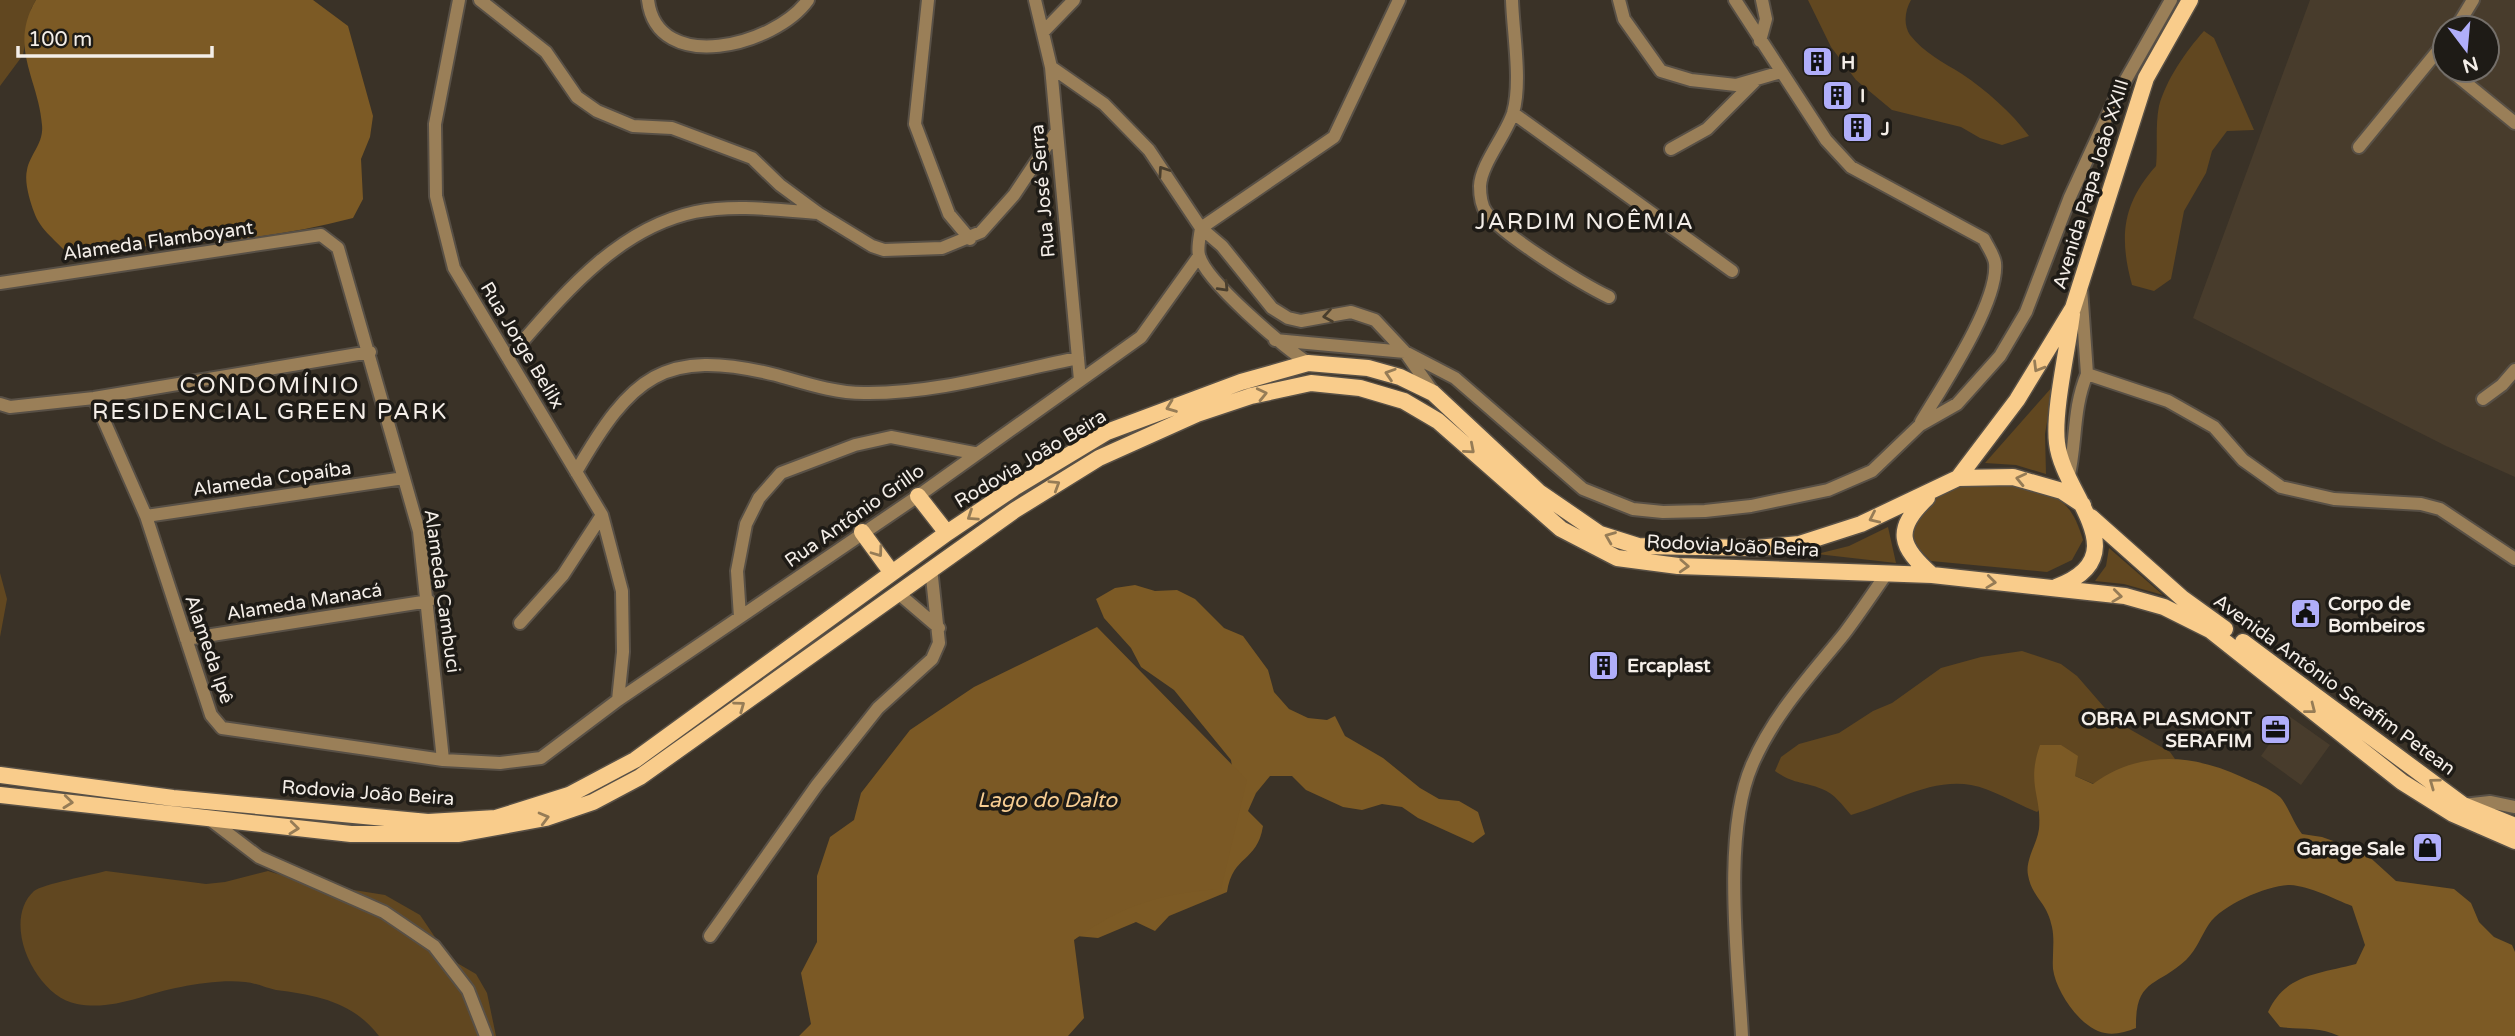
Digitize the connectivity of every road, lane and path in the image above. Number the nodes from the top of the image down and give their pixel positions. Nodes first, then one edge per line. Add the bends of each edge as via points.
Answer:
1 (458, 0) edge
2 (480, 0) edge
3 (648, 0) edge
4 (808, 0) edge
5 (928, 0) edge
6 (1035, 0) edge
7 (1074, 0) edge
8 (1399, 0) edge
9 (1513, 0) edge
10 (1619, 0) edge
11 (1735, 0) edge
12 (1762, 0) edge
13 (2171, 0) edge
14 (2190, 0) edge
15 (1044, 31) junction
16 (1760, 41) junction
17 (2431, 61) edge
18 (1051, 67) junction
19 (1781, 72) junction
20 (1757, 79) junction
21 (2467, 84) edge
22 (1513, 113) junction
23 (2515, 123) edge
24 (1056, 132) junction
25 (2359, 147) dead end
26 (1671, 149) dead end
27 (818, 213) junction
28 (1200, 228) junction
29 (321, 235) joint
30 (970, 239) junction
31 (1199, 256) junction
32 (1732, 271) dead end
33 (0, 283) edge
34 (2081, 287) junction
35 (1609, 297) dead end
36 (2073, 308) junction
37 (1275, 340) junction
38 (370, 352) junction
39 (1405, 352) junction
40 (508, 358) junction
41 (1078, 358) junction
42 (1308, 363) junction
43 (2515, 370) edge
44 (2087, 374) junction
45 (1080, 380) junction
46 (1433, 393) junction
47 (94, 398) junction
48 (2483, 399) dead end
49 (0, 404) edge
50 (1920, 425) junction
51 (974, 453) junction
52 (576, 472) junction
53 (404, 478) junction
54 (1958, 478) junction
55 (2067, 480) junction
56 (1937, 489) junction
57 (918, 496) junction
58 (2087, 511) junction
59 (602, 515) junction
60 (146, 516) junction
61 (862, 532) junction
62 (947, 533) junction
63 (2515, 559) edge
64 (931, 568) junction
65 (892, 573) junction
66 (1887, 573) junction
67 (1932, 576) junction
68 (2049, 589) junction
69 (898, 593) junction
70 (2182, 598) joint
71 (429, 601) junction
72 (740, 617) junction
73 (520, 623) dead end
74 (939, 628) junction
75 (186, 639) junction
76 (618, 700) junction
77 (443, 760) junction
78 (500, 763) joint
79 (0, 775) edge
80 (0, 795) edge
81 (2463, 805) junction
82 (2515, 807) edge
83 (208, 818) junction
84 (2515, 826) edge
85 (2515, 841) edge
86 (710, 936) dead end
87 (486, 1036) edge
88 (1742, 1036) edge

1 - 40 street, Rua Jorge Belilx via 435,124 436,196 454,268
2 - 27 street via 546,52 577,97 597,111 633,126 672,128 752,158
3 - 4 street via 654,22 692,46 733,46 768,34
5 - 30 street via 915,124 949,214
6 - 15 street, Rua José Serra
7 - 15 street
8 - 28 street via 1334,136
9 - 22 street
10 - 20 street via 1624,19 1661,71 1736,85
11 - 16 street
12 - 16 street via 1766,19
13 - 50 street via 2116,96 2070,197 2026,312 2000,356 1957,404
14 - 34 main road, Avenida Papa João XXIII via 2146,78
15 - 18 street, Rua José Serra
16 - 19 street
17 - 25 street
18 - 24 street, Rua José Serra
28 -> 18 street via 1149,150 1104,104
19 - 20 street
19 - 50 street via 1826,140 1850,167 1984,239 1995,261 1994,288
20 - 26 street via 1707,129
21 - 23 street
22 - 32 street
22 - 35 street via 1480,183 1485,211 1558,269
24 - 30 street via 1014,195
24 - 41 street, Rua José Serra
27 - 30 street via 884,250 942,248
27 - 40 street via 735,207 693,212 627,239 565,293
28 - 31 street
39 -> 28 street via 1376,320 1351,312 1301,321 1288,318 1272,308 1222,246
29 - 33 street, Alameda Flamboyant
29 - 38 street, Alameda Cambuci via 338,248
31 -> 37 street
31 - 45 street, Rua Antônio Grillo via 1141,337
34 - 36 main road, Avenida Papa João XXIII
34 - 44 street
36 -> 54 main road, Avenida Papa João XXIII via 2017,400
36 - 55 main road, Avenida Papa João XXIII via 2056,434
37 - 39 street
37 - 42 street
38 - 47 street
38 - 53 street, Alameda Cambuci
39 - 46 street
39 - 50 street via 1455,378 1583,489 1633,509 1717,510 1828,490 1872,471
40 - 52 street, Rua Jorge Belilx
41 - 45 street, Rua José Serra
41 - 52 street via 896,393 847,393 758,371 687,364 656,374 627,398
46 -> 42 main road, Rodovia João Beira via 1368,368
42 -> 62 main road, Rodovia João Beira via 1241,382 1107,432
43 - 48 street
44 - 55 street via 2075,408 2075,451
44 - 63 street via 2168,401 2214,427 2244,460 2281,487 2334,499 2421,503 2440,509
45 - 51 street, Rua Antônio Grillo
56 -> 46 main road, Rodovia João Beira via 1861,524 1800,544 1638,546 1600,534 1539,492
47 - 49 street via 10,407
47 - 60 street, Alameda Ipê
51 - 57 street, Rua Antônio Grillo
51 - 72 street via 891,437 855,444 781,473 759,498 746,524 737,570
52 - 59 street, Rua Jorge Belilx
53 - 60 street, Alameda Copaíba
53 - 71 street, Alameda Cambuci via 419,531
54 - 56 main road, Rodovia João Beira
58 -> 54 main road, Rodovia João Beira via 2062,491 2013,477
55 - 58 main road, Avenida Papa João XXIII
56 - 67 main road via 1914,510 1904,527 1910,556
57 - 61 street, Rua Antônio Grillo
57 - 62 main road
58 - 68 main road via 2095,552 2090,563 2078,579
58 - 70 main road, Rodovia João Beira
59 - 73 street via 564,575
59 - 76 street, Rua Jorge Belilx via 622,592
60 - 75 street, Alameda Ipê
61 -> 65 main road
61 - 72 street, Rua Antônio Grillo
62 - 65 main road, Rodovia João Beira
64 -> 66 main road, Rodovia João Beira via 1099,458 1197,414 1311,383 1360,388 1404,401 1438,421 1561,529 1617,558 1678,566
64 - 69 main road, Rodovia João Beira
64 - 74 street
65 - 79 main road, Rodovia João Beira via 635,760 569,795 496,818 401,819 173,798
66 - 67 main road, Rodovia João Beira
66 - 88 street via 1790,699 1751,767 1736,859
67 -> 68 main road, Rodovia João Beira
68 -> 85 main road, Avenida Antônio Serafim Petean via 2126,596 2164,607 2210,630 2402,782 2453,814
69 - 74 street
83 -> 69 main road, Rodovia João Beira via 351,834 410,835 459,834 546,818 593,802 640,777
81 -> 70 main road, Avenida Antônio Serafim Petean
71 - 75 street, Alameda Manacá
71 - 77 street, Alameda Cambuci
72 - 76 street, Rua Antônio Grillo
74 - 86 street via 932,659 878,708
75 - 77 street, Alameda Ipê via 211,715 222,728
76 - 78 street, Rua Antônio Grillo via 541,758
77 - 78 street, Alameda Ipê
80 -> 83 main road, Rodovia João Beira
81 - 82 street via 2490,802
81 - 84 main road, Avenida Antônio Serafim Petean
83 - 87 street via 259,857 384,912 434,946 468,990

